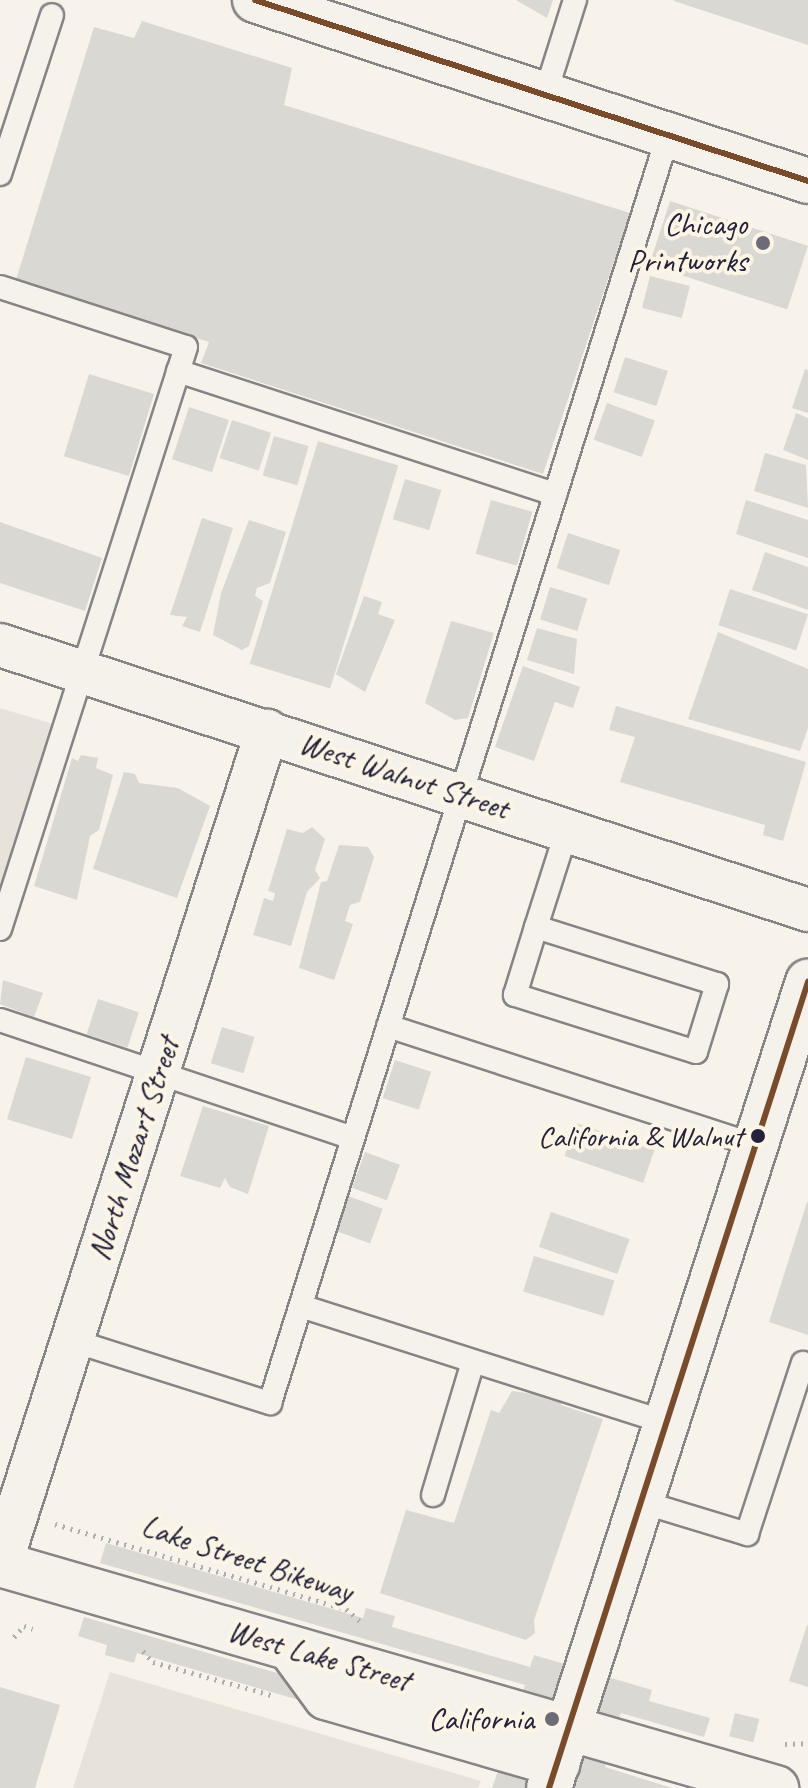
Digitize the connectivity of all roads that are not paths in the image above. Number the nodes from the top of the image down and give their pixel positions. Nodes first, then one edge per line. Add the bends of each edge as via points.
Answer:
1 (255, 0) edge
2 (575, 0) edge
3 (52, 15) dead end
4 (545, 95) junction
5 (668, 135) junction
6 (0, 174) edge
7 (808, 181) edge
8 (0, 287) edge
9 (178, 371) junction
10 (555, 494) junction
11 (0, 645) edge
12 (82, 671) junction
13 (267, 731) junction
14 (461, 795) junction
15 (567, 830) junction
16 (808, 910) edge
17 (536, 927) junction
18 (0, 929) edge
19 (808, 982) edge
20 (0, 1020) edge
21 (388, 1026) junction
22 (158, 1072) junction
23 (353, 1138) junction
24 (757, 1146) junction
25 (301, 1306) junction
26 (74, 1341) junction
27 (473, 1362) junction
28 (803, 1363) dead end
29 (670, 1424) junction
30 (433, 1495) dead end
31 (645, 1503) junction
32 (1, 1564) edge
33 (290, 1648) junction
34 (616, 1741) junction
35 (561, 1754) edge
36 (686, 1762) junction
37 (776, 1788) edge

1 - 4 street
2 - 4 lane
3 - 6 lane
4 - 5 street
5 - 7 street
5 - 10 lane
8 - 9 lane via 186,347
9 - 10 lane
9 - 12 lane
10 - 14 lane
11 - 12 street, West Walnut Street
12 - 13 street, West Walnut Street
12 - 18 lane
13 - 14 street, West Walnut Street
13 - 22 street, North Mozart Street
14 - 15 street, West Walnut Street
14 - 21 lane
15 - 16 street, West Walnut Street
15 - 17 lane
17 - 17 lane via 515,995 696,1052 717,984
19 - 24 street
20 - 22 lane
21 - 23 lane
21 - 24 lane
22 - 23 lane
22 - 26 street, North Mozart Street
23 - 25 lane
24 - 29 street
25 - 26 lane via 270,1403
25 - 27 lane
26 - 32 street, North Mozart Street
27 - 29 lane
27 - 30 lane
28 - 31 lane via 747,1534
29 - 31 street
31 - 35 street
32 - 33 street, West Lake Street
33 - 35 street, West Lake Street
33 - 35 street via 326,1697
34 - 35 street, West Lake Street
34 - 35 street
34 - 36 street, West Lake Street
35 - 36 street via 674,1730
36 - 37 street, West Lake Street

